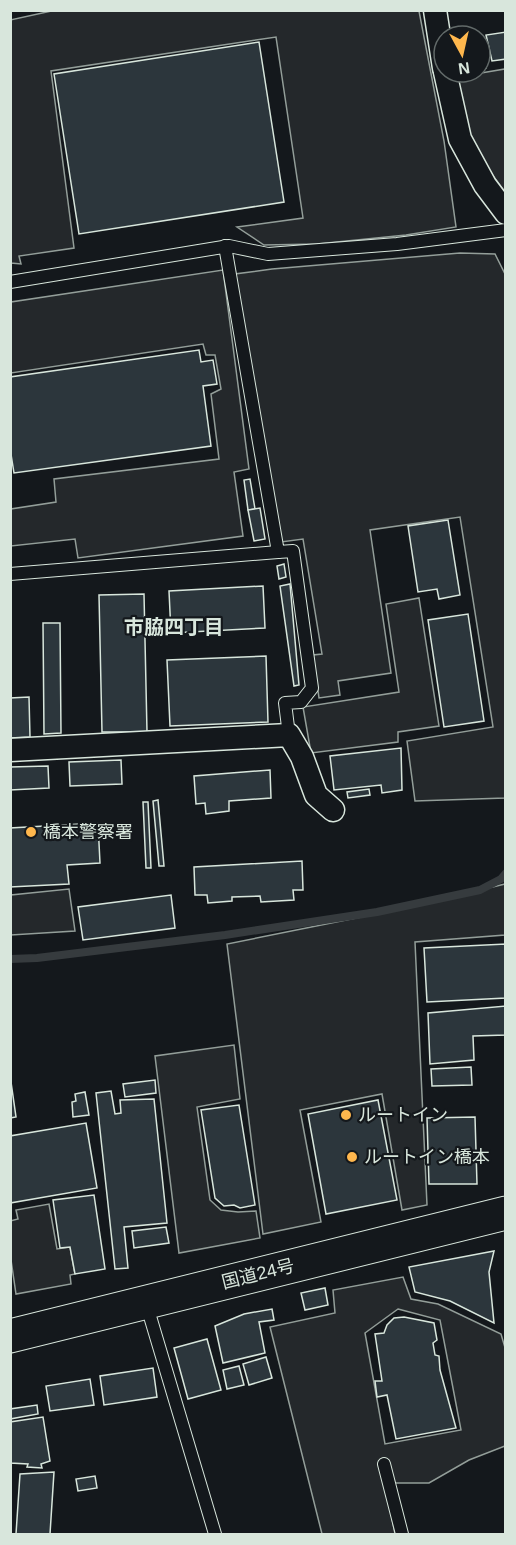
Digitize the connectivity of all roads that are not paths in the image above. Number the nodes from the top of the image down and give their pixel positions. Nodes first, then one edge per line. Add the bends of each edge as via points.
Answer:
1 (447, 84) edge
2 (506, 213) edge
3 (506, 230) edge
4 (225, 246) junction
5 (10, 282) edge
6 (278, 552) junction
7 (10, 574) edge
8 (289, 735) junction
9 (10, 750) edge
10 (333, 810) dead end
11 (506, 1213) edge
12 (146, 1302) junction
13 (10, 1336) edge
14 (384, 1464) dead end
15 (215, 1534) edge
16 (402, 1534) edge

1 - 2 street via 460,139 485,185
3 - 4 lane via 268,254
4 - 5 lane
4 - 6 lane
6 - 7 lane
6 - 8 lane via 293,551 312,688 301,702 285,703
8 - 9 street
8 - 10 street via 316,795
11 - 12 highway, 国道24号
12 - 13 highway, 国道24号
12 - 15 lane
14 - 16 lane

